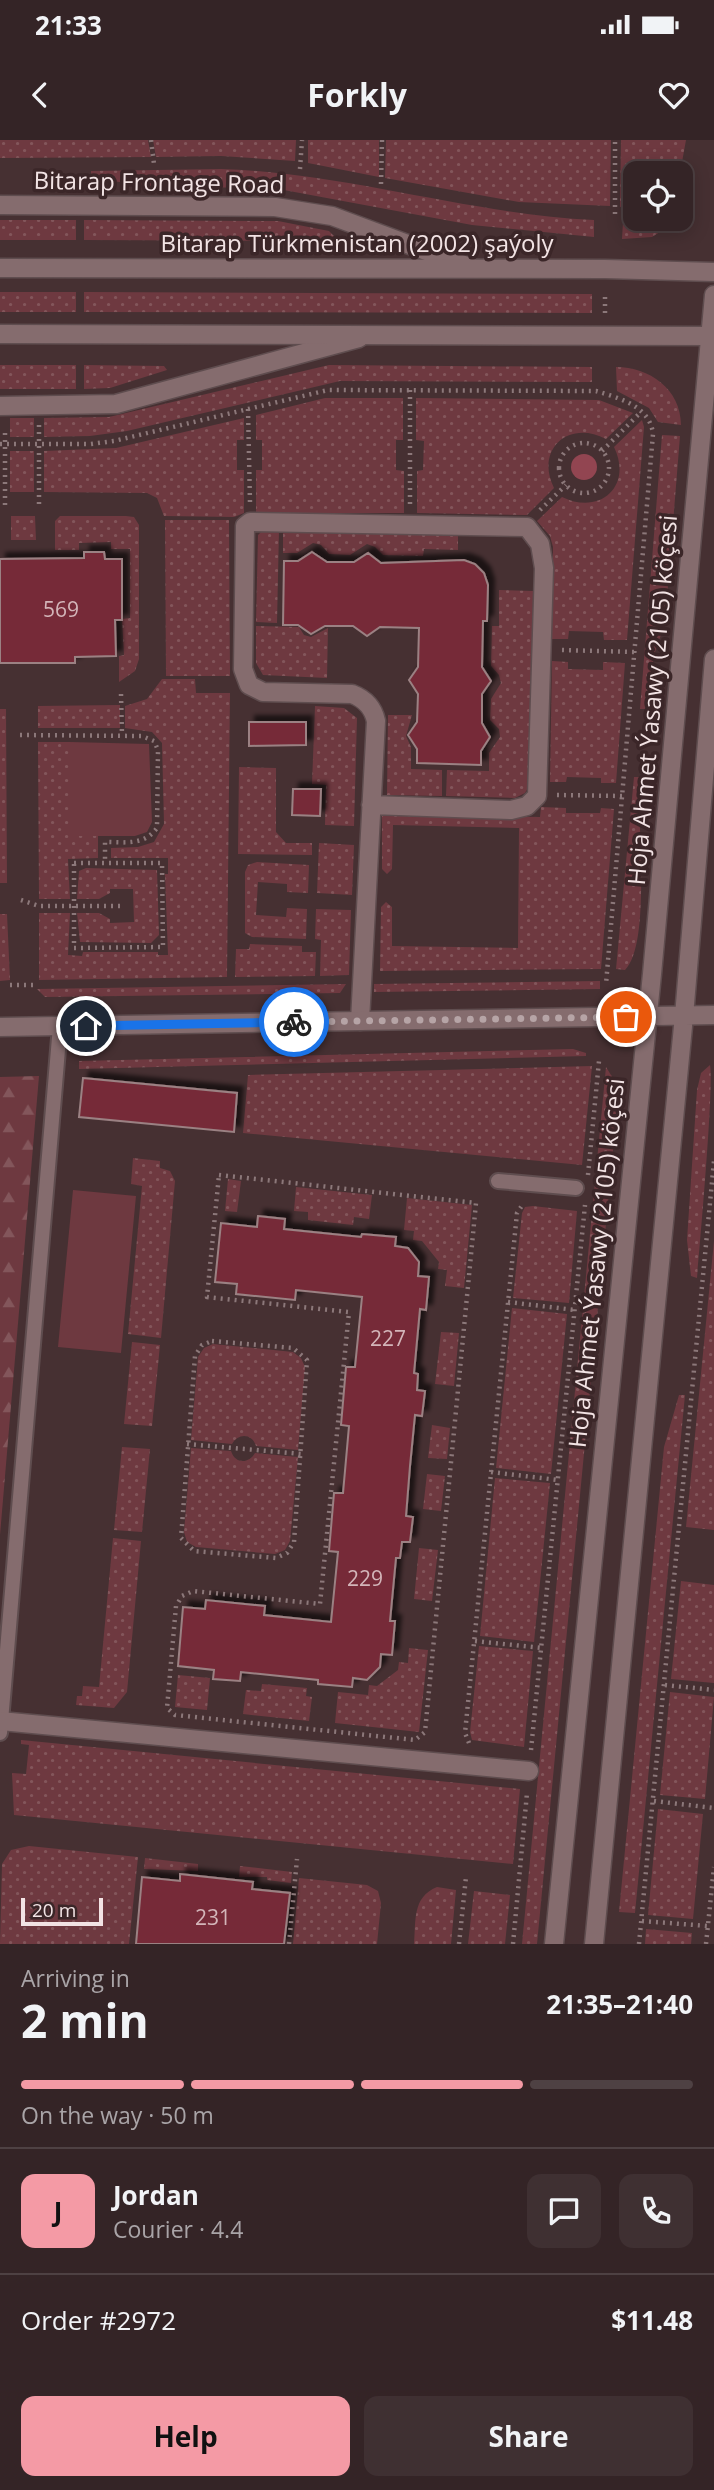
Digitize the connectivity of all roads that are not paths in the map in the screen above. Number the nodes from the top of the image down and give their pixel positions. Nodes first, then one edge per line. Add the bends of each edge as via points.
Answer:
1 (0, 205) edge
2 (0, 268) edge
3 (475, 269) junction
4 (714, 272) edge
5 (714, 295) edge
6 (0, 334) edge
7 (371, 334) junction
8 (712, 335) edge
9 (3, 412) edge
10 (714, 659) edge
11 (371, 805) junction
12 (714, 1015) edge
13 (648, 1016) junction
14 (684, 1016) junction
15 (360, 1021) junction
16 (60, 1026) junction
17 (0, 1027) edge
18 (498, 1181) dead end
19 (583, 1191) road end
20 (0, 1721) edge
21 (0, 1733) edge
22 (529, 1771) road end
23 (554, 1944) edge
24 (594, 1944) edge

1 - 3 main road, Bitarap Frontage Road via 275,207 332,216
2 - 3 main road, Bitarap Türkmenistan (2002) şaýoly
3 - 4 main road, Bitarap Türkmenistan (2002) şaýoly
5 - 8 main road, Hoja Ahmet Ýasawy (2105) köçesi
6 - 7 main road
7 - 8 main road
7 - 9 main road via 116,404
8 - 13 main road, Hoja Ahmet Ýasawy (2105) köçesi
10 - 14 main road
11 - 11 main road via 376,721 368,704 352,694 262,692 244,678 244,528 250,522 525,527 535,534 544,555 539,789 532,802 522,809
11 - 15 main road
12 - 14 main road
13 - 14 main road
13 - 15 main road
13 - 23 main road, Hoja Ahmet Ýasawy (2105) köçesi
14 - 24 main road
15 - 16 main road
16 - 17 main road
16 - 20 lane
18 - 19 lane
20 - 21 lane
20 - 22 main road

